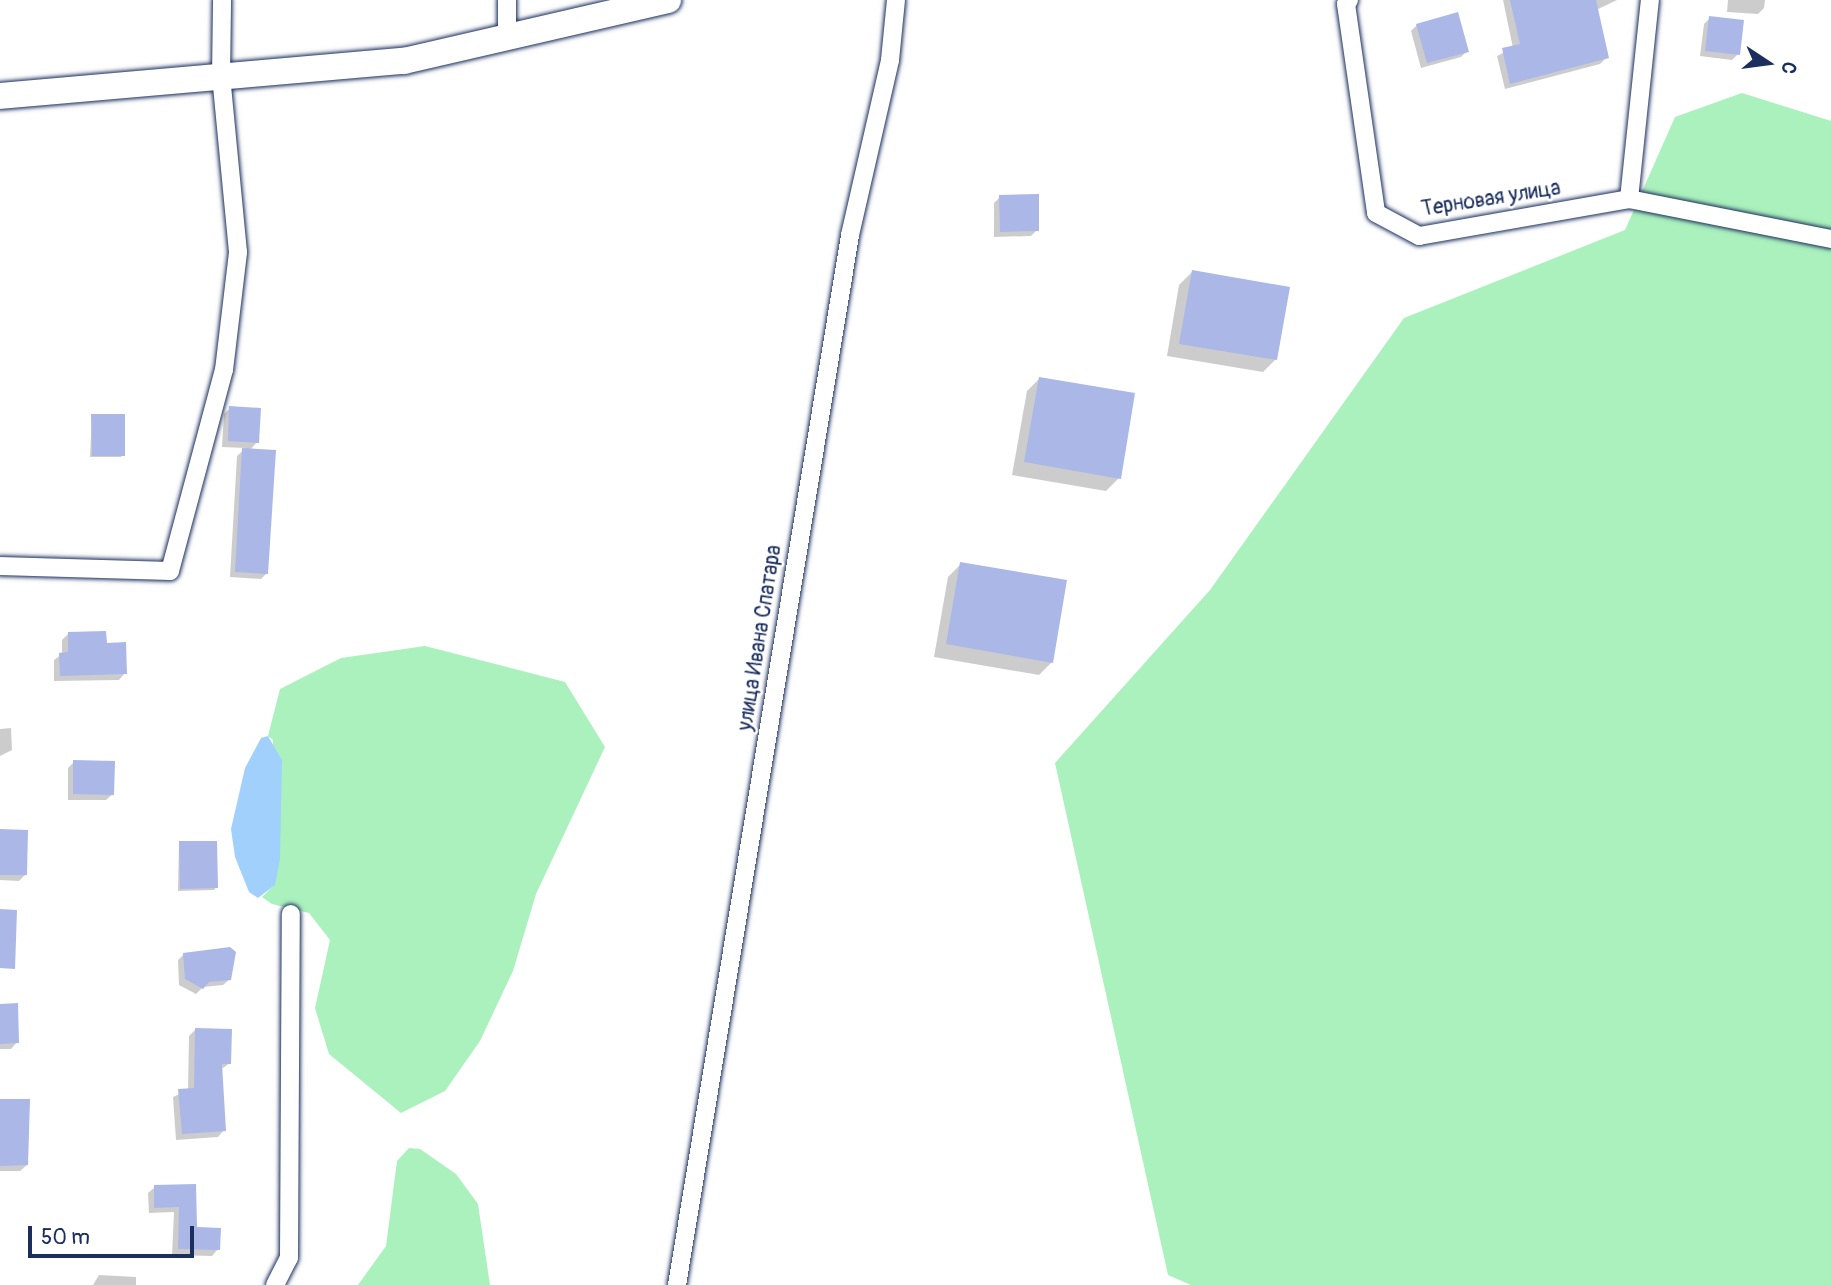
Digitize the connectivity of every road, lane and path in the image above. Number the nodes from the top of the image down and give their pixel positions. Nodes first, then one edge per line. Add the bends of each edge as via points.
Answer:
1 (222, 0) edge
2 (507, 0) edge
3 (668, 0) edge
4 (897, 0) edge
5 (1349, 0) edge
6 (1650, 0) edge
7 (507, 38) junction
8 (221, 76) junction
9 (0, 96) edge
10 (1629, 199) junction
11 (1831, 239) edge
12 (0, 566) edge
13 (291, 914) dead end
14 (275, 1285) edge
15 (677, 1285) edge

1 - 8 street
2 - 7 street
3 - 7 main road
4 - 15 street, улица Ивана Спатара via 890,60 850,235
5 - 10 street, Терновая улица via 1376,213 1419,236
6 - 10 street
7 - 8 main road via 404,61
8 - 9 main road
8 - 12 street via 238,252 224,370 170,571
10 - 11 street, Терновая улица
13 - 14 street via 289,1258

